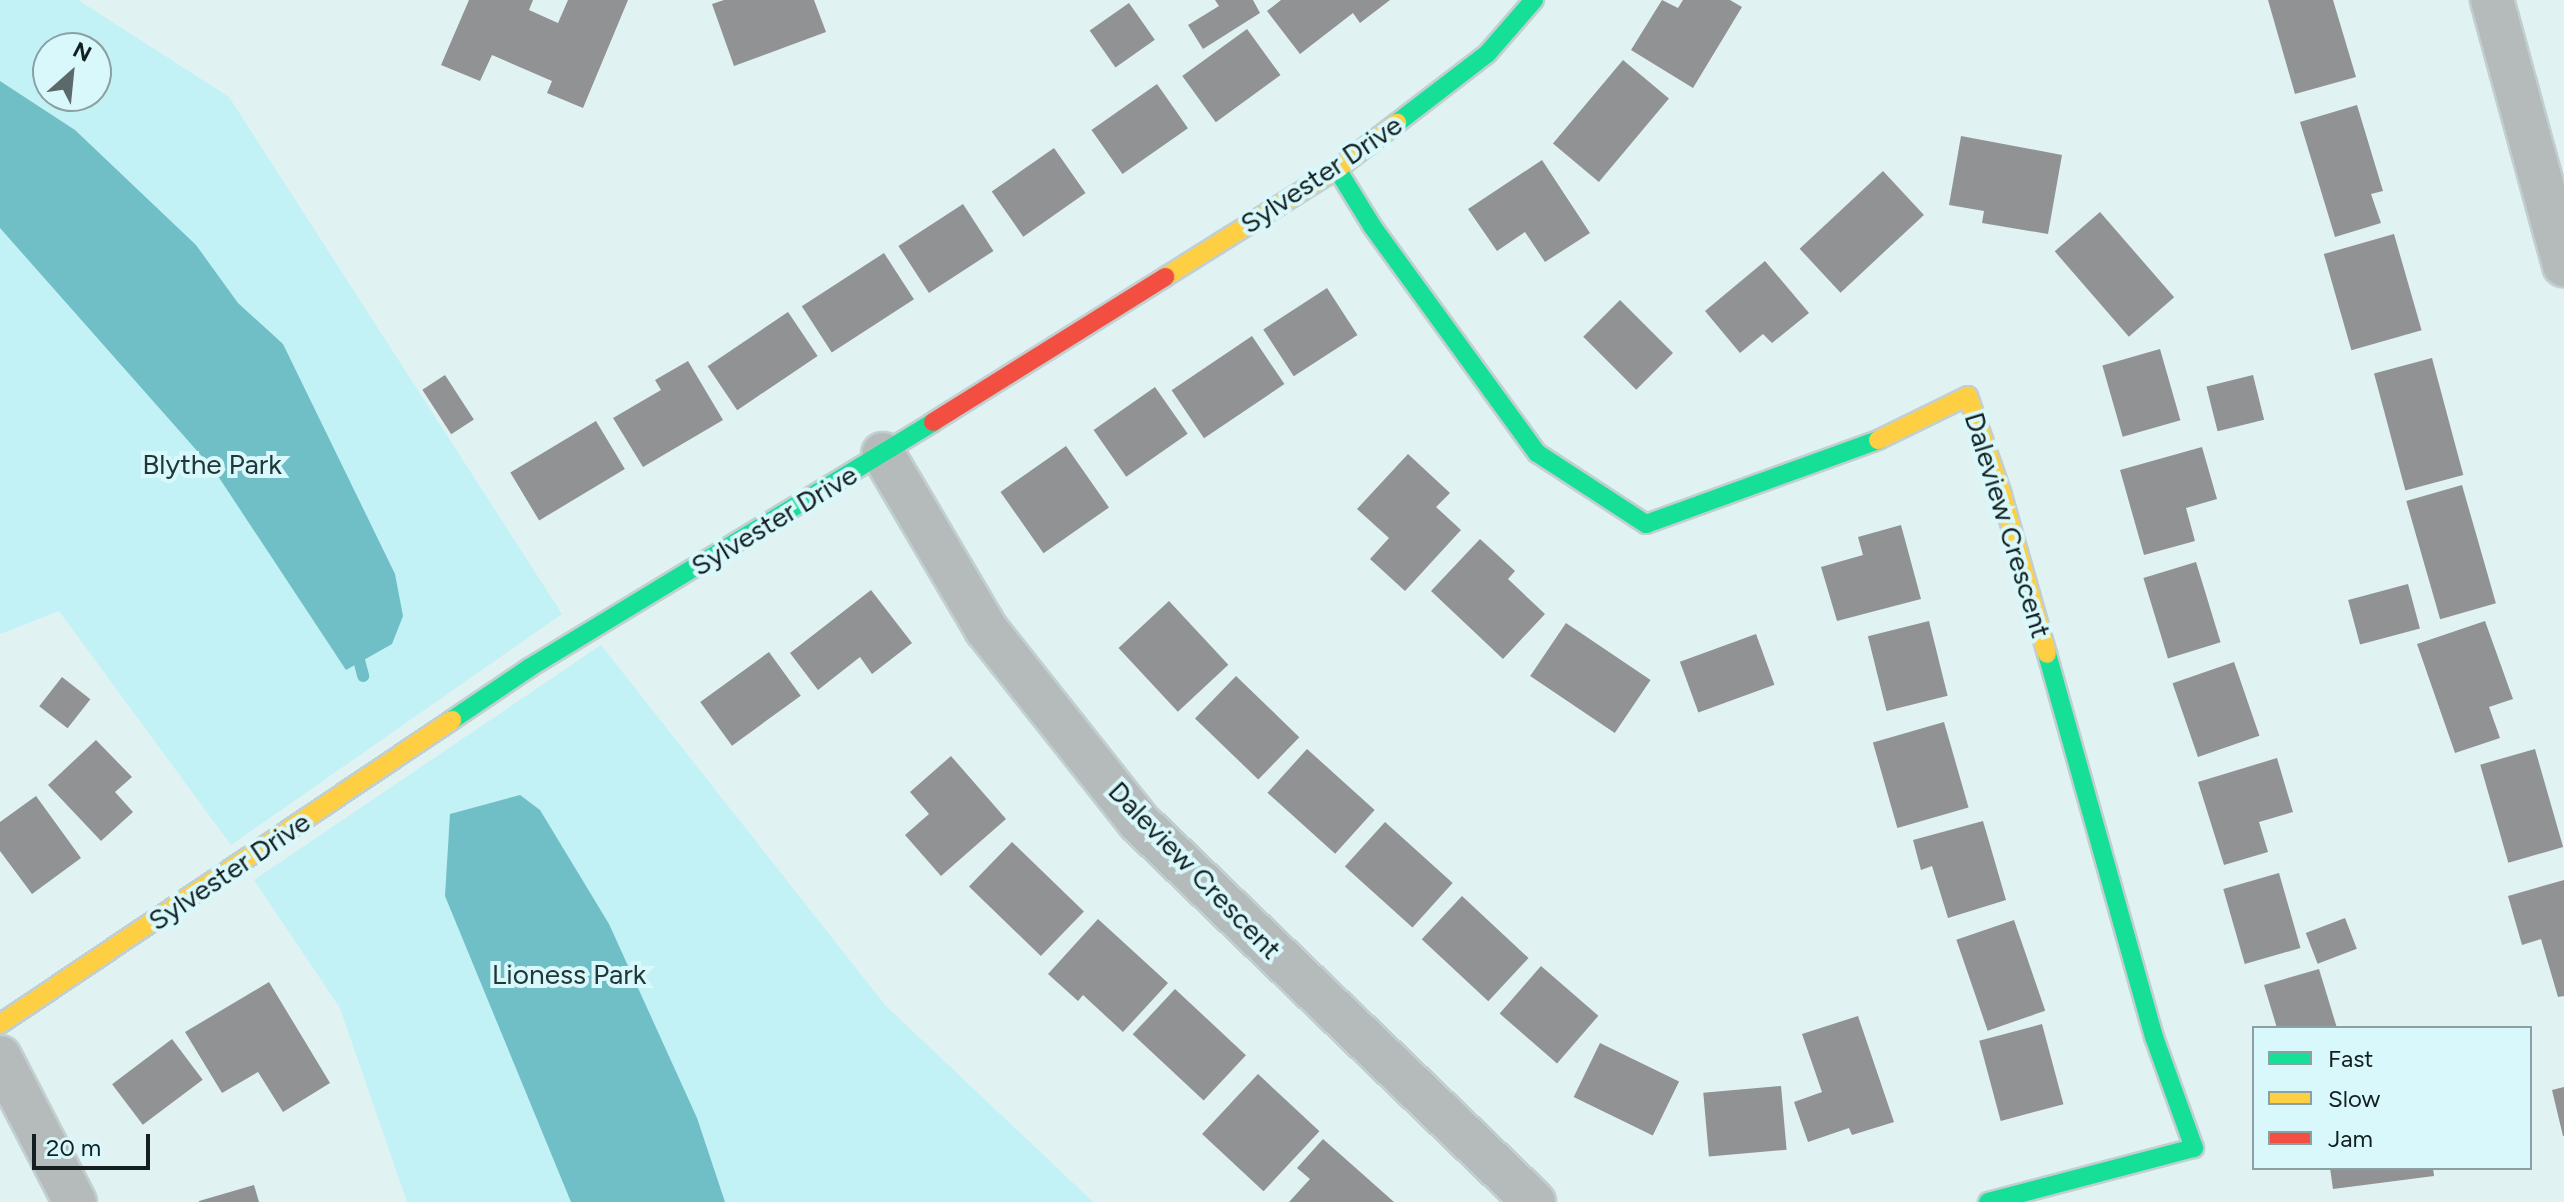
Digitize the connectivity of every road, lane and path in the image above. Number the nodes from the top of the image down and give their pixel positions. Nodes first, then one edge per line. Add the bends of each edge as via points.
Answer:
1 (1534, 0) edge
2 (2492, 0) edge
3 (1337, 169) junction
4 (2564, 265) edge
5 (883, 454) junction
6 (0, 1024) edge
7 (0, 1057) edge
8 (75, 1202) edge
9 (1534, 1202) edge
10 (1988, 1202) edge

1 - 3 street, Sylvester Drive via 1487,54
2 - 4 street
3 - 5 street, Sylvester Drive
3 - 10 street, Daleview Crescent via 1372,226 1537,453 1646,524 1869,445 1968,396 2002,495 2154,1037 2194,1148
5 - 6 street, Sylvester Drive via 529,668
5 - 9 street, Daleview Crescent via 986,629 1139,822
7 - 8 street

